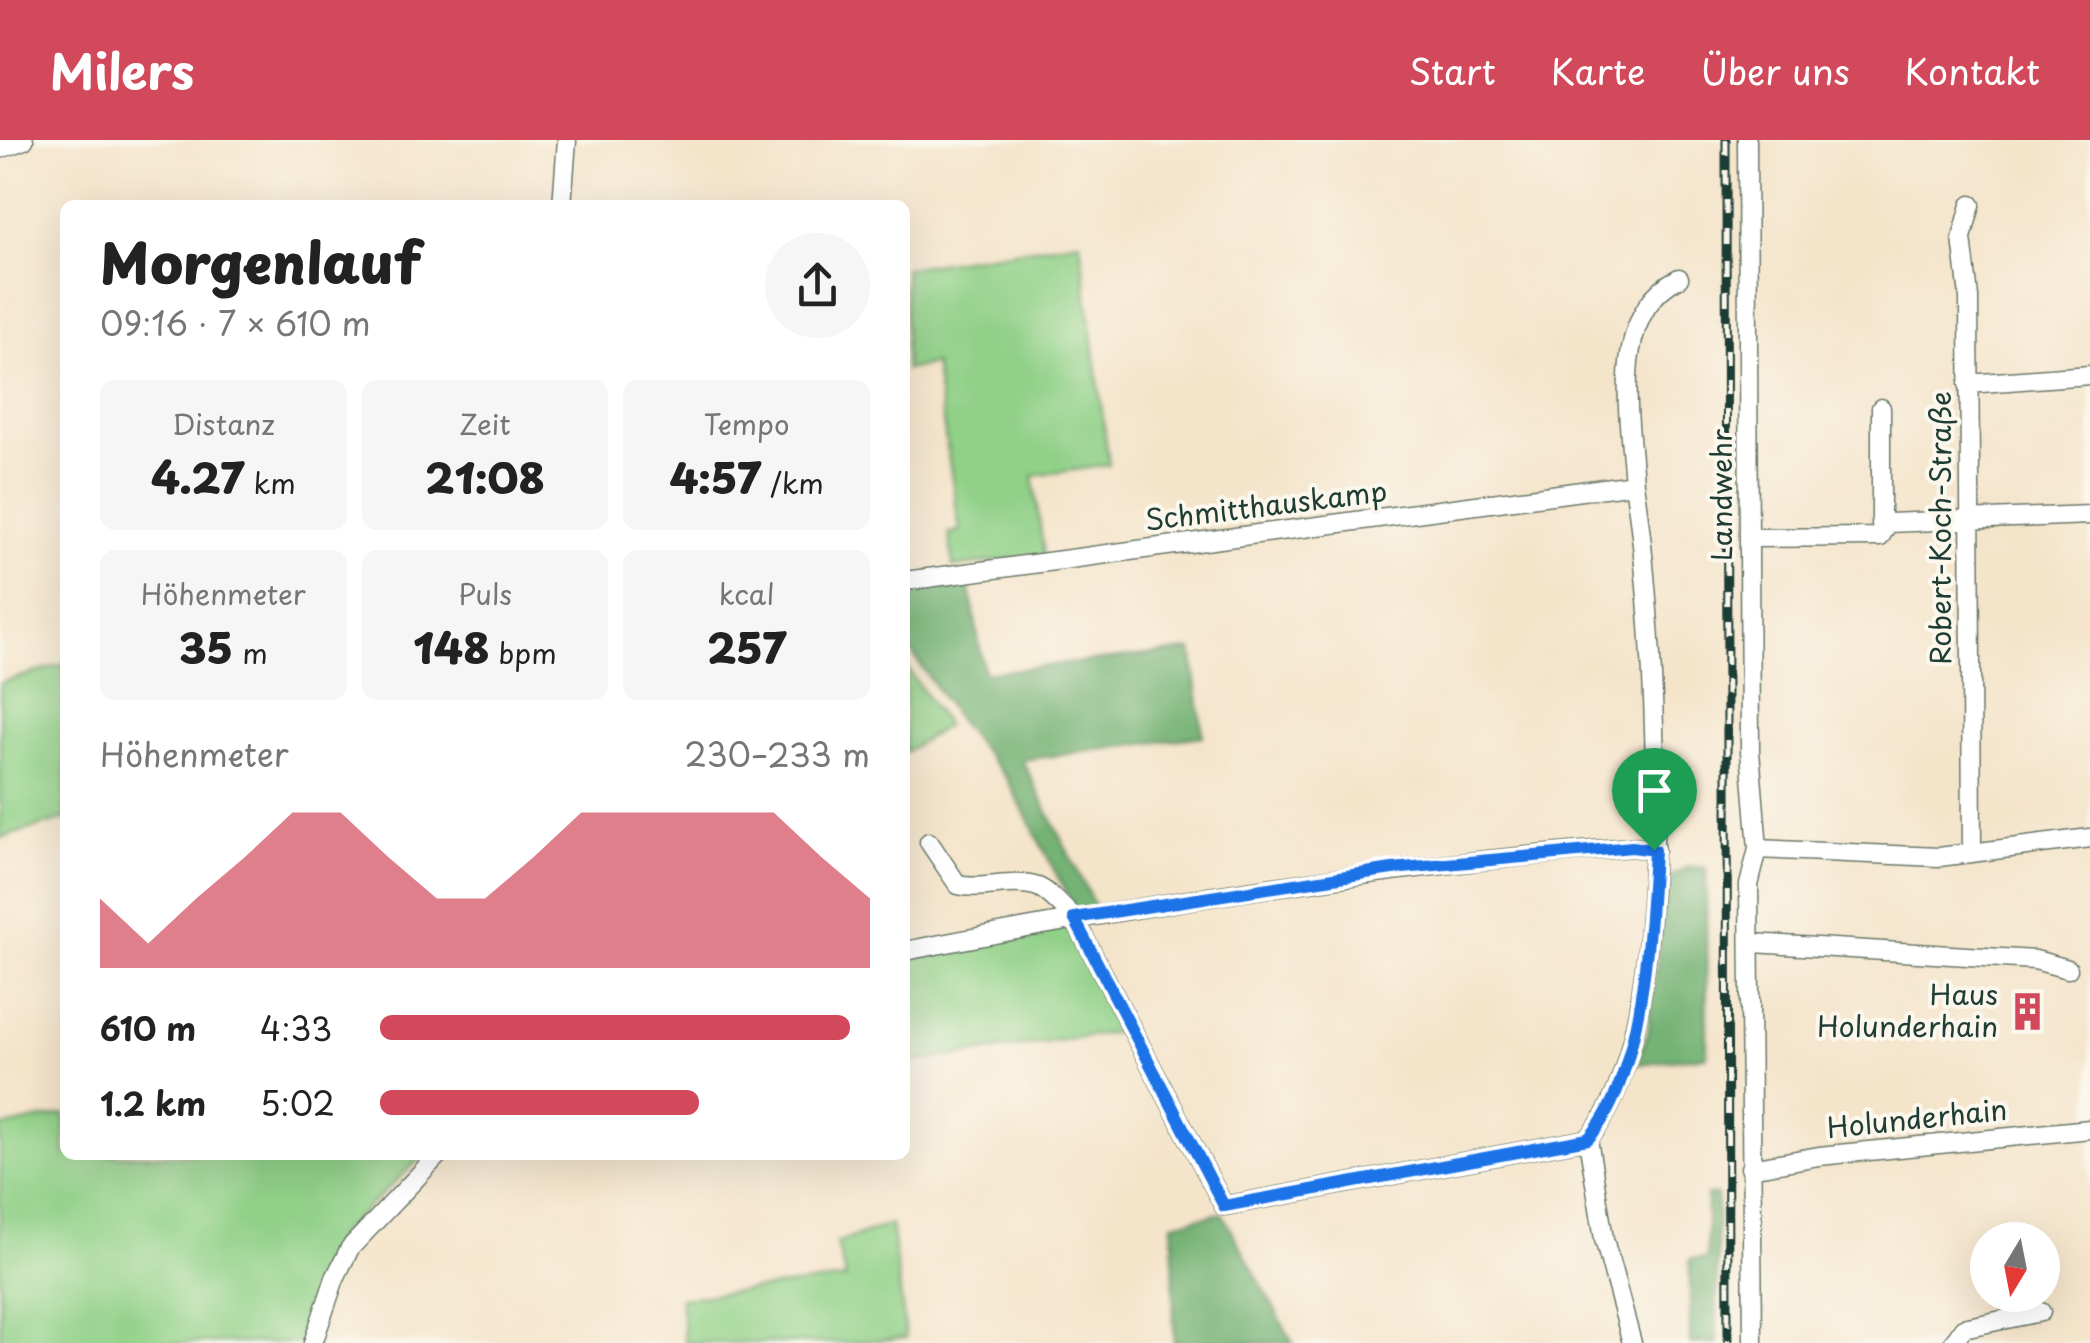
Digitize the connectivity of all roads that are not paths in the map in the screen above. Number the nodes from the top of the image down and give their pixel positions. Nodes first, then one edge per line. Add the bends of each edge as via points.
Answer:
1 (24, 140) edge
2 (566, 140) edge
3 (1747, 140) edge
4 (0, 148) edge
5 (562, 200) edge
6 (1970, 205) dead end
7 (1680, 278) dead end
8 (2090, 375) edge
9 (1968, 384) junction
10 (1880, 408) dead end
11 (1634, 484) junction
12 (2090, 515) edge
13 (1968, 518) junction
14 (1885, 528) junction
15 (1749, 538) junction
16 (910, 580) edge
17 (2090, 838) edge
18 (929, 842) dead end
19 (1758, 849) junction
20 (1654, 850) junction
21 (1972, 853) junction
22 (1074, 918) junction
23 (1752, 943) junction
24 (910, 950) edge
25 (2068, 969) dead end
26 (2090, 1129) edge
27 (1588, 1139) junction
28 (433, 1160) edge
29 (1750, 1168) junction
30 (2041, 1312) dead end
31 (314, 1343) edge
32 (1632, 1343) edge
33 (1752, 1343) edge
34 (1953, 1343) edge

1 - 4 street
2 - 5 street
3 - 15 street, Landwehr
6 - 9 street, Robert-Koch-Straße via 1962,238
7 - 11 street via 1658,288 1635,334 1627,378
8 - 9 street
9 - 13 street, Robert-Koch-Straße
10 - 14 street
11 - 16 street, Schmitthauskamp
11 - 20 street via 1651,691
12 - 13 street
13 - 14 street
13 - 21 street, Robert-Koch-Straße
14 - 15 street via 1880,538
15 - 19 street, Landwehr via 1750,751
17 - 21 street
18 - 22 street via 958,885 1040,887
19 - 21 street
19 - 23 street via 1750,885
20 - 22 street via 1392,869
20 - 27 street via 1636,1018 1609,1106
22 - 24 street
22 - 27 street via 1224,1206
23 - 25 street via 2035,960
23 - 29 street
26 - 29 street, Holunderhain
27 - 32 street via 1604,1239
28 - 31 street via 368,1226 335,1278
29 - 33 street
30 - 34 street via 1963,1328

